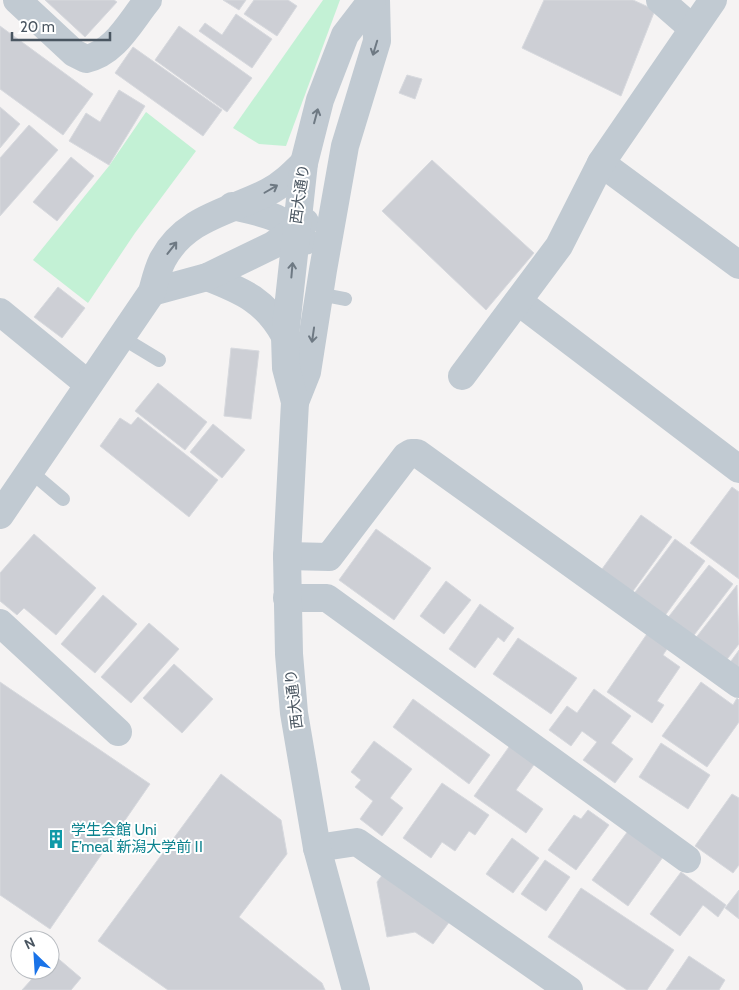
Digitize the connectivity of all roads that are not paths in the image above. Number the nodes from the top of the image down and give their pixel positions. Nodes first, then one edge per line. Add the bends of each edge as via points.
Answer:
1 (17, 0) edge
2 (148, 0) edge
3 (372, 0) edge
4 (376, 0) edge
5 (660, 0) edge
6 (712, 0) edge
7 (692, 28) junction
8 (304, 163) junction
9 (601, 163) junction
10 (336, 191) junction
11 (232, 206) junction
12 (296, 229) junction
13 (739, 265) edge
14 (208, 277) junction
15 (321, 282) junction
16 (152, 292) junction
17 (345, 299) dead end
18 (519, 302) junction
19 (0, 312) edge
20 (286, 336) junction
21 (121, 337) junction
22 (159, 360) dead end
23 (462, 376) dead end
24 (88, 384) junction
25 (294, 402) junction
26 (739, 469) edge
27 (30, 471) junction
28 (63, 499) dead end
29 (0, 515) edge
30 (287, 556) junction
31 (287, 598) junction
32 (0, 623) edge
33 (739, 684) edge
34 (118, 732) dead end
35 (317, 848) junction
36 (687, 859) dead end
37 (356, 990) edge
38 (569, 990) edge

1 - 2 street via 74,53 86,59 110,49
8 -> 3 street, 西大通り via 320,100 345,34
4 -> 10 street, 西大通り via 377,41 345,146
5 - 7 street
6 - 7 street
7 - 9 street
11 -> 8 street via 268,192
8 - 12 street, 西大通り
9 - 13 street
9 - 18 street via 559,246
10 - 12 street via 318,212
10 - 15 street, 西大通り
11 - 12 street via 280,218
16 -> 11 street via 163,259 184,232 207,216
12 - 14 street via 273,245
12 - 15 street via 312,249
20 -> 12 street, 西大通り
14 - 16 street
14 - 20 street via 245,292 267,309
15 - 17 lane
15 -> 25 street, 西大通り via 307,372
16 - 21 street
18 - 23 street via 482,341
18 - 26 street
19 - 24 street
20 - 25 street, 西大通り via 286,368
21 - 22 lane
21 - 24 street
24 - 27 street
25 - 30 street, 西大通り
27 - 28 lane
27 - 29 street
30 - 31 street, 西大通り
30 - 33 street via 330,557 406,456 411,452 417,453
31 - 35 street, 西大通り via 294,713
31 - 36 street via 327,598
32 - 34 street
35 - 37 street, 西大通り
35 - 38 street via 357,842

